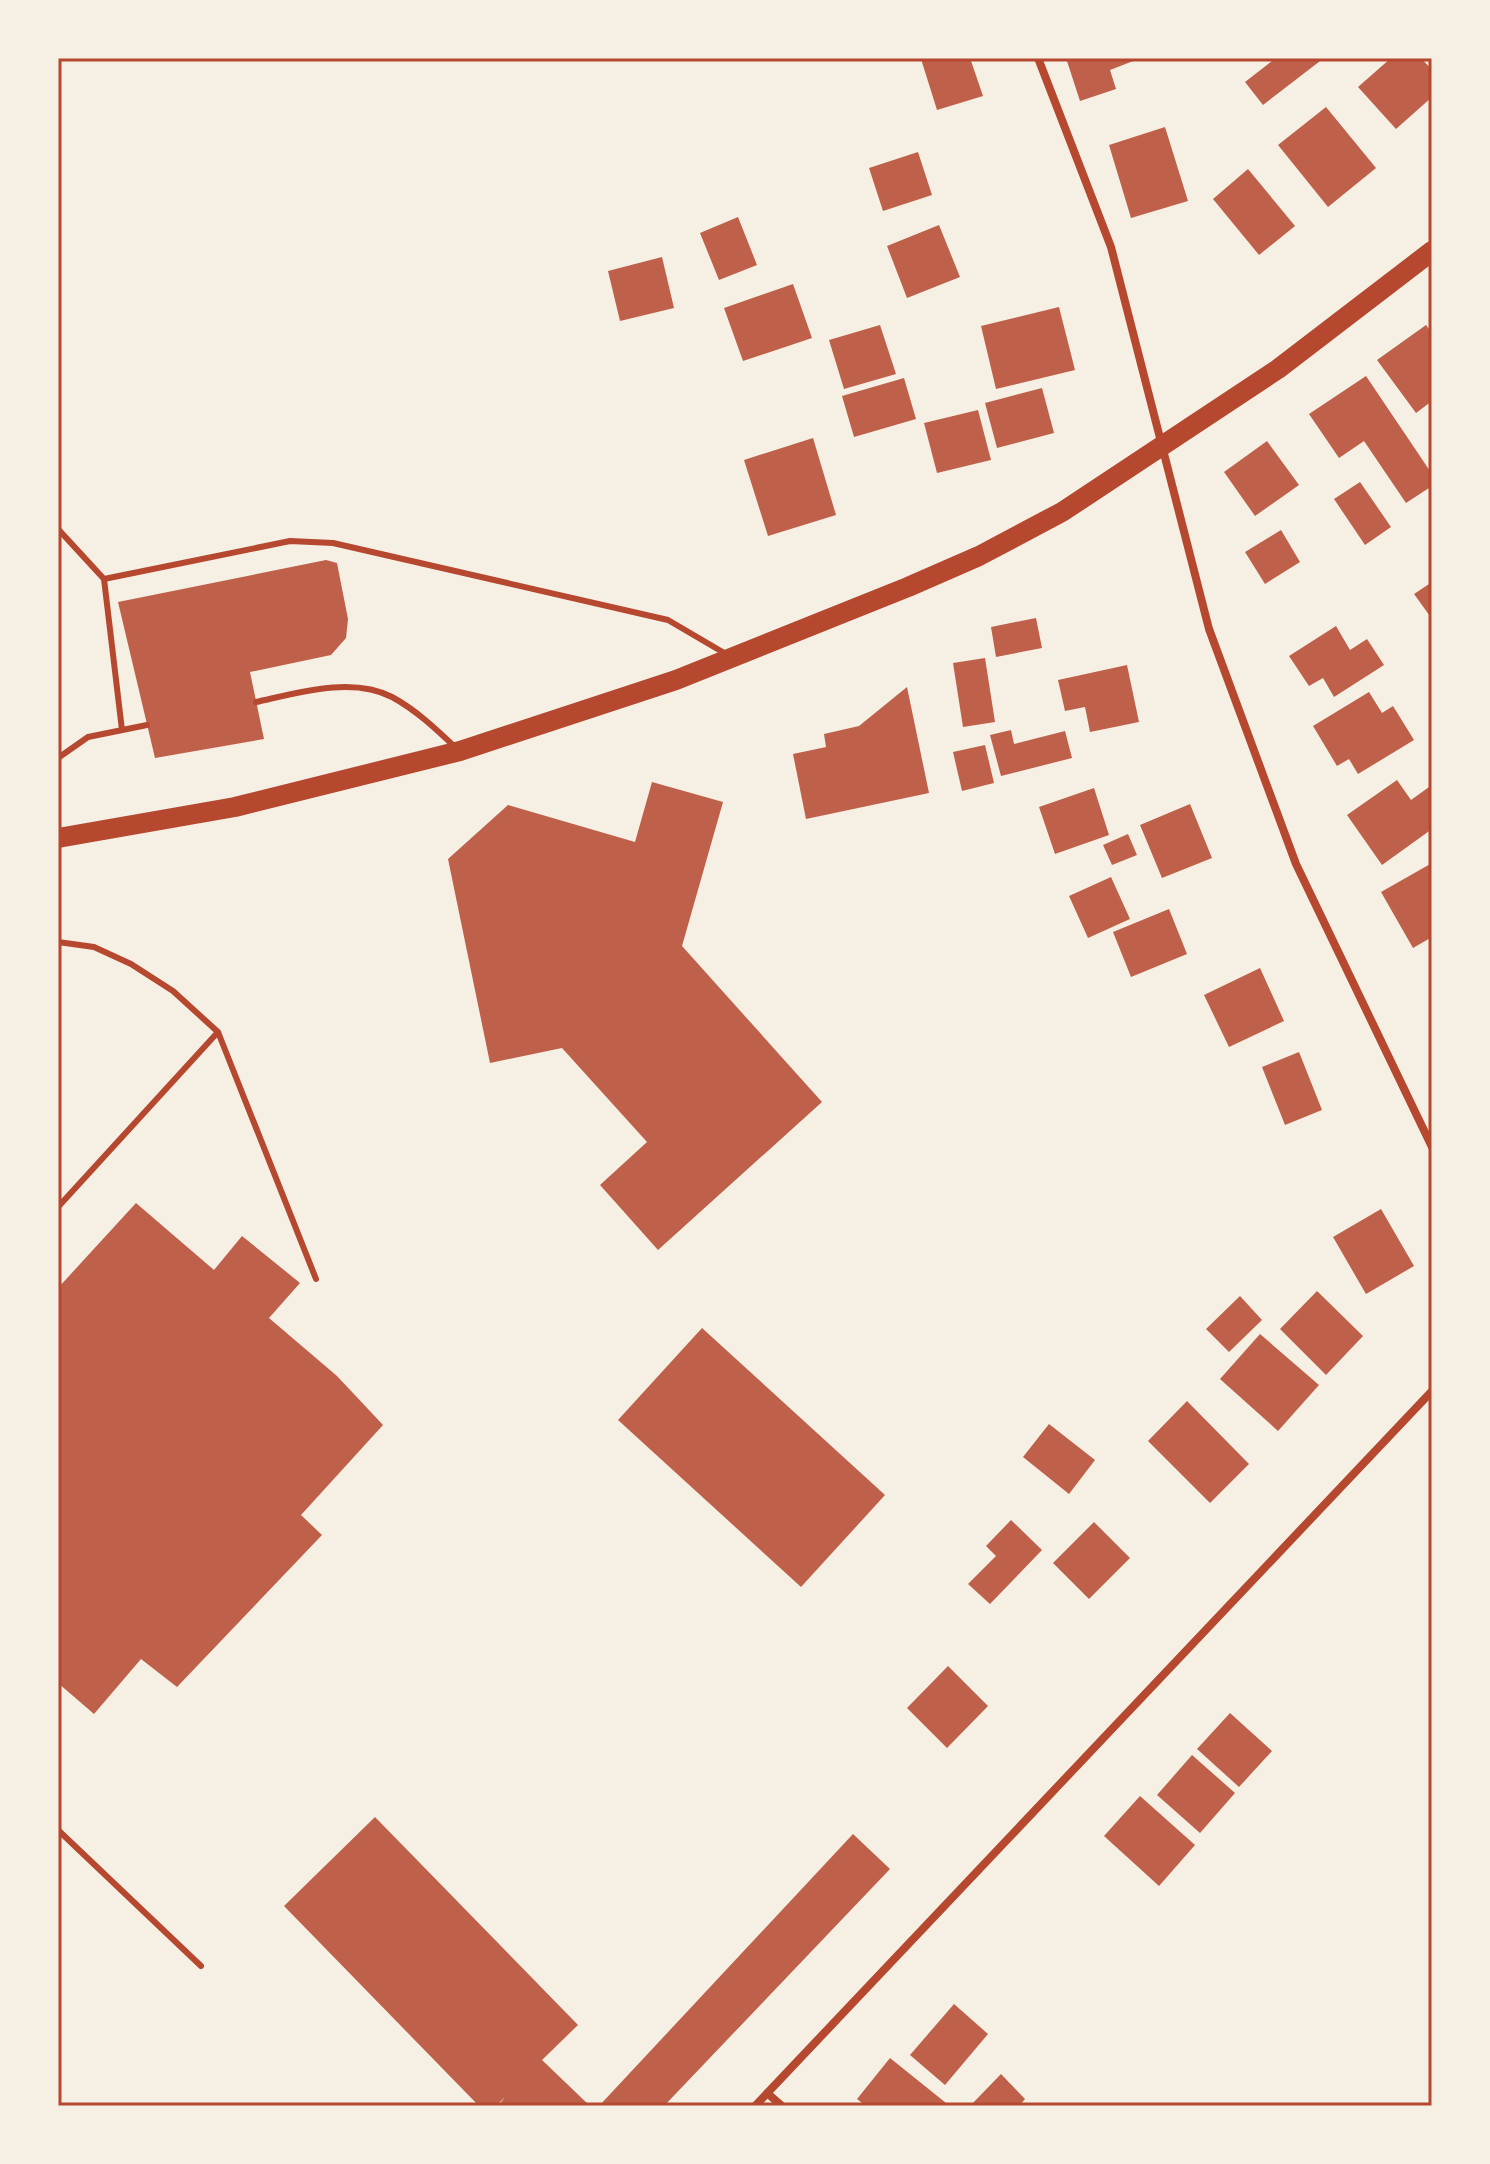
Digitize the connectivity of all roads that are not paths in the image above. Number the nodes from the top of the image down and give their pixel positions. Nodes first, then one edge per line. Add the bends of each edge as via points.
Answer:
1 (1038, 58) edge
2 (1432, 251) edge
3 (1164, 446) junction
4 (58, 529) edge
5 (104, 579) junction
6 (731, 658) junction
7 (256, 702) dead end
8 (147, 725) dead end
9 (122, 730) junction
10 (460, 751) junction
11 (58, 758) edge
12 (58, 838) edge
13 (58, 942) edge
14 (218, 1032) junction
15 (1432, 1147) edge
16 (58, 1207) edge
17 (316, 1279) dead end
18 (1432, 1391) edge
19 (58, 1830) edge
20 (201, 1966) dead end
21 (767, 2093) junction
22 (755, 2106) edge
23 (782, 2106) edge

1 - 3 street via 1111,247
2 - 3 main road via 1278,369
3 - 6 main road via 1062,512 979,556
3 - 15 street via 1209,629 1296,864
4 - 5 lane
5 - 6 lane via 290,541 333,543 668,620
5 - 9 lane
6 - 10 main road
7 - 10 lane via 315,689 356,688 389,695
8 - 9 lane
9 - 11 lane via 88,737
10 - 12 main road via 235,807
13 - 14 lane via 94,947 131,964 173,991
14 - 16 lane
14 - 17 lane
18 - 21 street
19 - 20 lane
21 - 22 street
21 - 23 street

